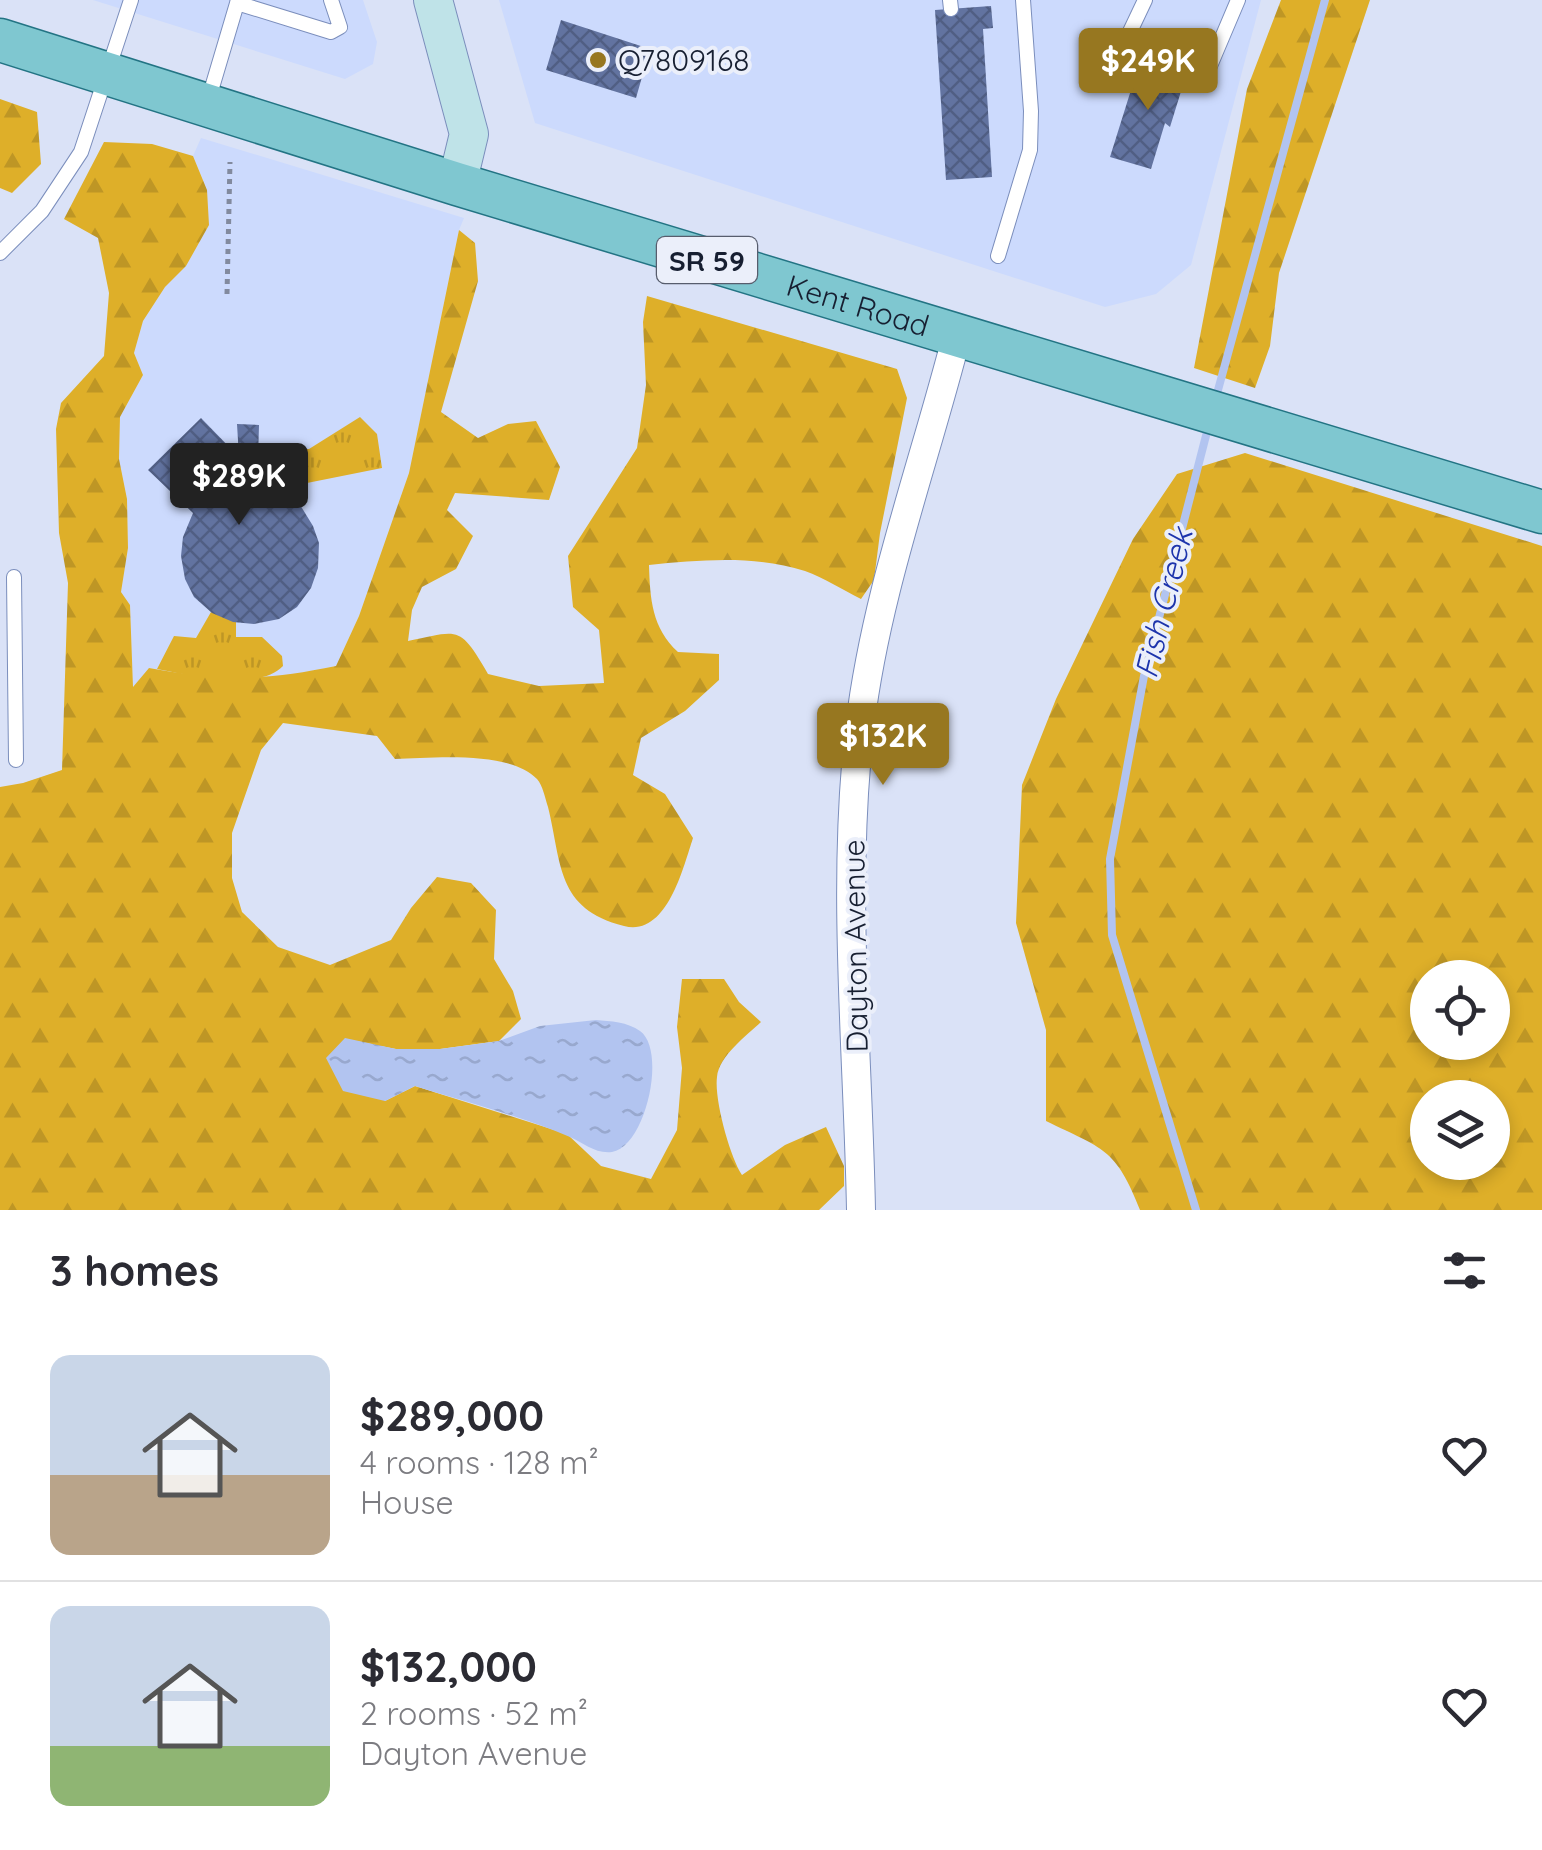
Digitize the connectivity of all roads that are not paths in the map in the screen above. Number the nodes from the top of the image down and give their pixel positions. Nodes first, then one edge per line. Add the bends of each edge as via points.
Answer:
1 (131, 0) edge
2 (331, 0) edge
3 (433, 0) edge
4 (1023, 0) edge
5 (1145, 0) edge
6 (1238, 0) edge
7 (238, 2) edge
8 (1126, 38) dead end
9 (0, 40) edge
10 (1210, 66) dead end
11 (105, 75) junction
12 (206, 106) junction
13 (457, 184) junction
14 (0, 253) edge
15 (998, 256) dead end
16 (957, 335) junction
17 (1542, 512) edge
18 (14, 577) dead end
19 (7, 643) edge
20 (16, 760) dead end
21 (861, 1210) edge

1 - 11 lane
2 - 7 lane via 340,27 331,32
3 - 13 main road via 469,134
4 - 15 lane via 1030,150
5 - 8 lane
6 - 10 lane
7 - 12 lane
9 - 11 main road, Kent Road / SR 59
11 - 12 main road, Kent Road / SR 59
11 - 14 lane via 81,152 42,211
12 - 13 main road, Kent Road / SR 59
13 - 16 main road, Kent Road / SR 59
16 - 17 main road, Kent Road / SR 59
16 - 21 street, Dayton Avenue via 887,588 860,722 851,886
18 - 19 lane
19 - 20 lane

